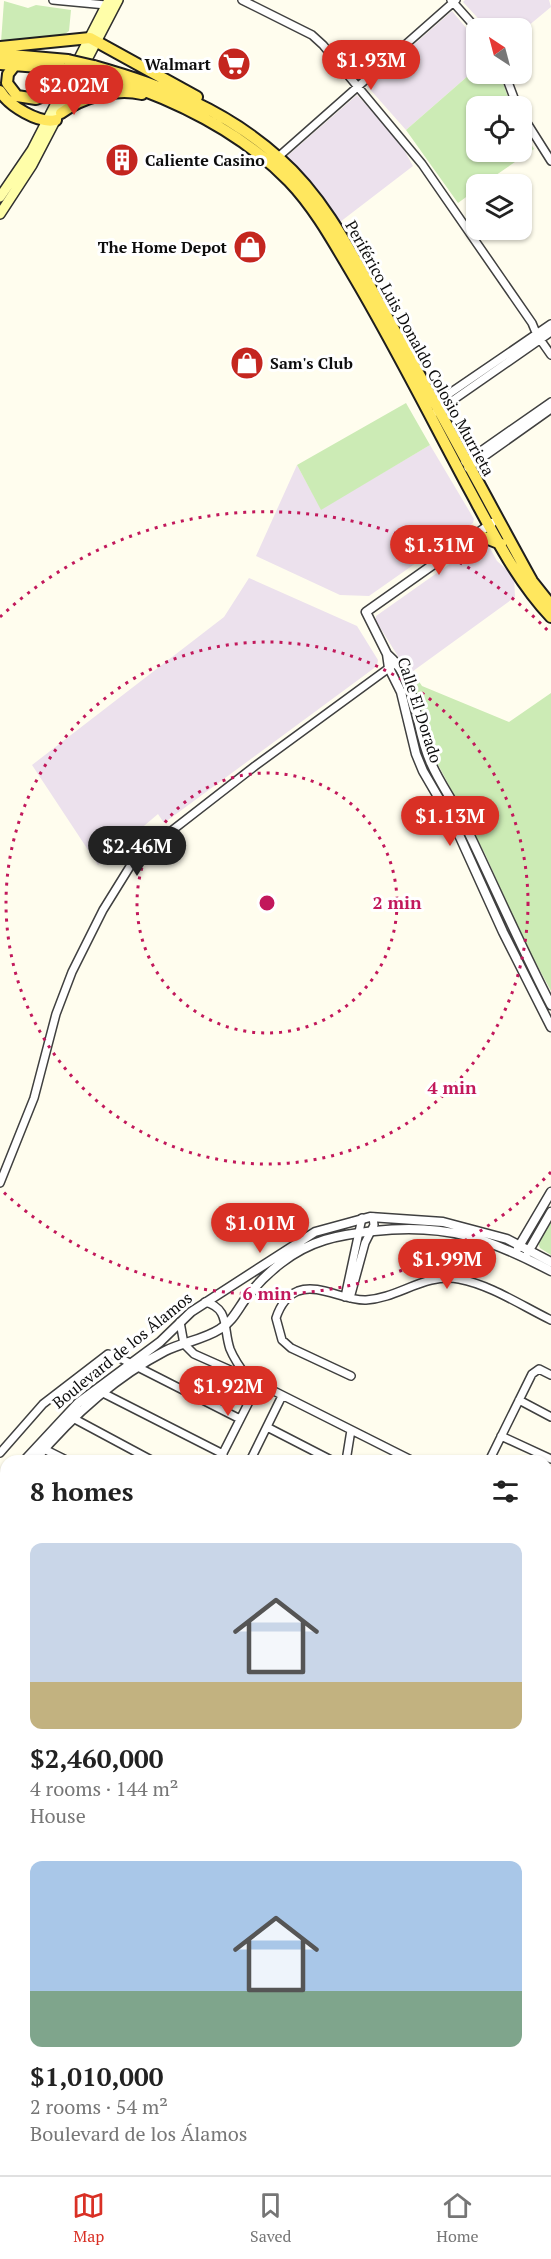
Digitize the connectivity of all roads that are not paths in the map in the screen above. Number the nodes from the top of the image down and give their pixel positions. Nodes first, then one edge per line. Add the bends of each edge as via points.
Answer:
1 (53, 0) edge
2 (118, 0) edge
3 (242, 0) edge
4 (454, 1) edge
5 (108, 3) edge
6 (468, 18) edge
7 (94, 40) junction
8 (0, 47) edge
9 (0, 54) edge
10 (0, 64) edge
11 (66, 64) junction
12 (15, 65) junction
13 (93, 70) junction
14 (358, 87) junction
15 (64, 88) junction
16 (0, 91) edge
17 (176, 103) junction
18 (208, 107) junction
19 (55, 118) junction
20 (532, 131) edge
21 (274, 160) junction
22 (551, 161) edge
23 (0, 197) edge
24 (0, 214) edge
25 (551, 324) edge
26 (545, 336) edge
27 (551, 355) edge
28 (551, 402) edge
29 (434, 409) junction
30 (551, 409) edge
31 (504, 439) junction
32 (463, 467) junction
33 (493, 522) junction
34 (476, 534) junction
35 (501, 544) junction
36 (551, 605) edge
37 (551, 617) edge
38 (393, 665) junction
39 (463, 821) junction
40 (455, 826) junction
41 (551, 1005) edge
42 (551, 1027) edge
43 (0, 1183) edge
44 (551, 1192) edge
45 (551, 1212) edge
46 (374, 1217) junction
47 (362, 1218) junction
48 (366, 1232) junction
49 (518, 1249) junction
50 (527, 1253) junction
51 (551, 1262) edge
52 (551, 1271) edge
53 (347, 1298) junction
54 (204, 1301) junction
55 (551, 1320) edge
56 (180, 1322) junction
57 (225, 1326) junction
58 (184, 1344) junction
59 (135, 1366) junction
60 (551, 1375) edge
61 (351, 1376) dead end
62 (248, 1378) junction
63 (258, 1384) junction
64 (103, 1393) junction
65 (282, 1396) junction
66 (519, 1400) junction
67 (70, 1416) junction
68 (551, 1417) edge
69 (240, 1419) junction
70 (267, 1427) junction
71 (351, 1430) junction
72 (501, 1436) junction
73 (44, 1449) junction
74 (391, 1451) junction
75 (0, 1453) edge
76 (30, 1455) edge
77 (39, 1455) edge
78 (56, 1455) edge
79 (142, 1455) edge
80 (217, 1455) edge
81 (222, 1455) edge
82 (256, 1455) edge
83 (321, 1455) edge
84 (347, 1455) edge
85 (391, 1455) edge
86 (400, 1455) edge
87 (492, 1455) edge
88 (542, 1455) edge

1 - 5 street
2 - 7 main road
3 - 14 street via 312,35
4 - 6 street
4 - 14 street
5 - 7 main road
7 - 8 main road
7 - 15 main road
7 - 18 main road via 177,84
7 - 19 main road
9 - 11 main road, Periférico Luis Donaldo Colosio Murrieta
10 - 12 main road, Periférico Luis Donaldo Colosio Murrieta
11 - 12 main road, Periférico Luis Donaldo Colosio Murrieta
11 - 13 main road, Periférico Luis Donaldo Colosio Murrieta, bridge
12 - 15 main road via 7,83 17,96 36,99
13 - 17 main road, Periférico Luis Donaldo Colosio Murrieta
13 - 18 main road, Periférico Luis Donaldo Colosio Murrieta via 135,77
14 - 21 street
14 - 26 street via 422,164 532,323
15 - 19 main road
16 - 19 main road via 10,102
17 - 19 main road via 131,92 88,97 76,101
17 - 21 main road, Periférico Luis Donaldo Colosio Murrieta
18 - 21 main road, Periférico Luis Donaldo Colosio Murrieta
19 - 23 main road
19 - 24 main road via 32,165
20 - 22 street
21 - 29 main road, Periférico Luis Donaldo Colosio Murrieta via 305,185 346,241
25 - 26 street
26 - 27 street
26 - 29 street
28 - 31 street
29 - 32 main road, Periférico Luis Donaldo Colosio Murrieta
30 - 31 street
31 - 32 street
32 - 33 main road, Periférico Luis Donaldo Colosio Murrieta
33 - 34 street
33 - 35 main road, Periférico Luis Donaldo Colosio Murrieta
33 - 36 main road, Periférico Luis Donaldo Colosio Murrieta
34 - 35 main road
34 - 38 street, Calle El Dorado via 366,612
35 - 37 main road, Periférico Luis Donaldo Colosio Murrieta via 526,586
38 - 39 street, Calle El Dorado via 409,686 431,764
38 - 40 street, Calle El Dorado via 416,754
38 - 43 street via 134,860 72,972 56,1014 34,1098
39 - 40 street
39 - 41 street, Calle El Dorado
40 - 42 street, Calle El Dorado
44 - 49 street
45 - 50 street
46 - 47 street, Boulevard de los Álamos
46 - 48 street
46 - 49 street, Boulevard de los Álamos via 442,1222 485,1232
47 - 48 street
47 - 54 street, Boulevard de los Álamos via 315,1232 242,1281
48 - 49 street, Boulevard de los Álamos via 448,1230
48 - 53 street
48 - 57 street, Boulevard de los Álamos via 313,1243 281,1263
49 - 50 street, Boulevard de los Álamos
50 - 51 street, Boulevard de los Álamos
50 - 52 street, Boulevard de los Álamos
53 - 55 street via 379,1298 418,1282 455,1278
53 - 61 street via 314,1289 300,1290 284,1301 276,1318 282,1340 291,1348
54 - 56 street, Boulevard de los Álamos
54 - 57 street via 219,1307
56 - 58 street
56 - 59 street, Boulevard de los Álamos
57 - 58 street, Boulevard de los Álamos
57 - 62 street via 231,1352
58 - 59 street, Boulevard de los Álamos
58 - 62 street via 203,1359
59 - 64 street, Boulevard de los Álamos
59 - 67 street, Boulevard de los Álamos
59 - 69 street
59 - 75 street via 112,1354 101,1357 43,1404
60 - 66 street via 539,1370 532,1374
62 - 63 street
63 - 65 street
63 - 69 street
64 - 67 street, Boulevard de los Álamos
64 - 80 street
65 - 70 street
65 - 71 street
66 - 68 street
66 - 72 street
67 - 73 street, Boulevard de los Álamos
67 - 76 street, Boulevard de los Álamos
67 - 79 street
69 - 81 street
70 - 82 street
70 - 83 street
71 - 74 street
71 - 84 street
72 - 87 street
72 - 88 street
73 - 77 street, Boulevard de los Álamos
73 - 78 street
74 - 85 street
74 - 86 street

